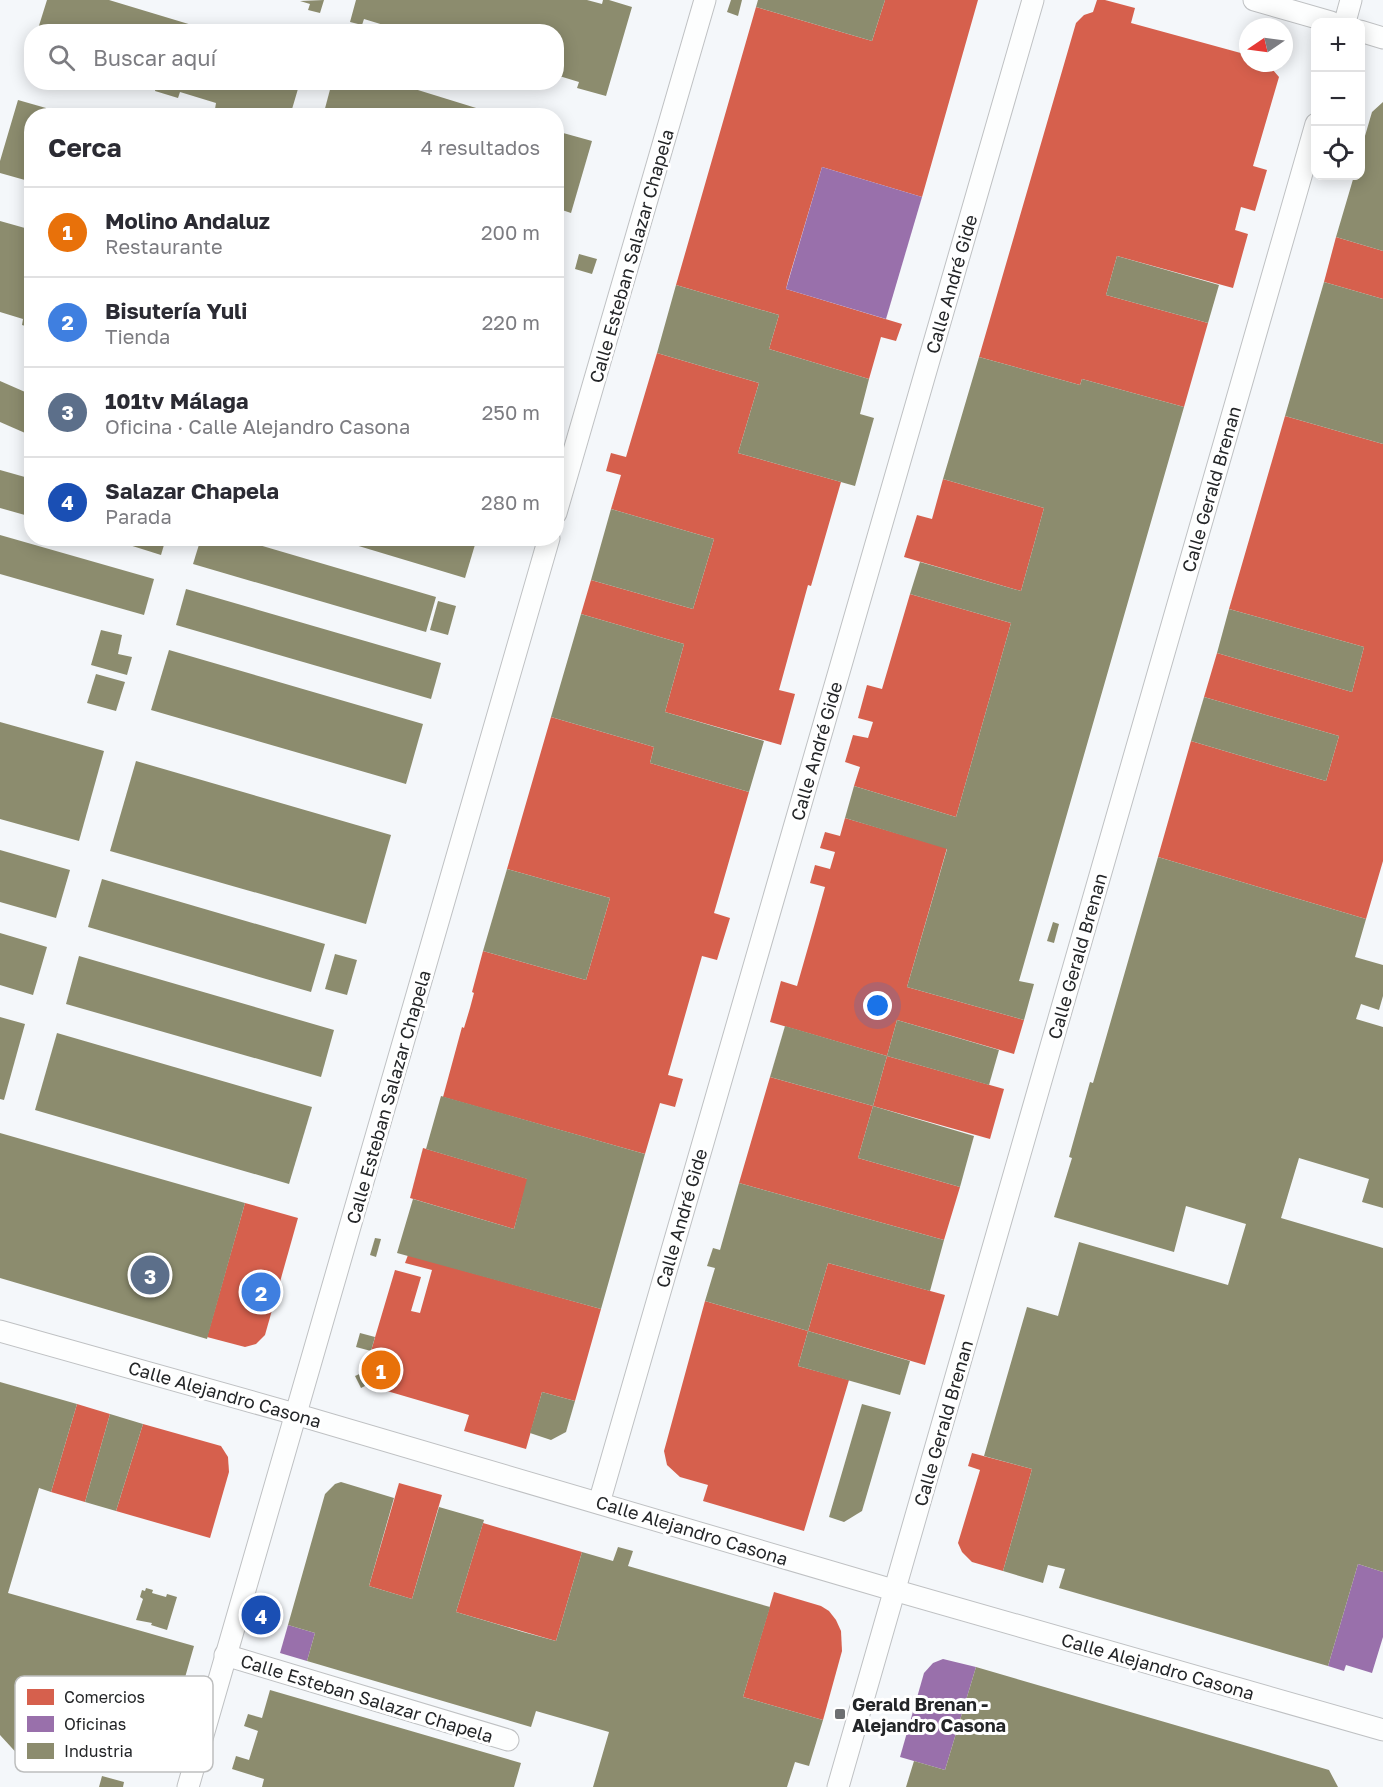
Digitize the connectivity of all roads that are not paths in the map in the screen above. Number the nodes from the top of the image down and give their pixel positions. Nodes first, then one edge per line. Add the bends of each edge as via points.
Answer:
1 (705, 0) edge
2 (1033, 0) edge
3 (1254, 0) edge
4 (1352, 0) edge
5 (1317, 18) edge
6 (1346, 18) edge
7 (1365, 33) edge
8 (1383, 38) edge
9 (1315, 126) edge
10 (564, 485) edge
11 (547, 546) edge
12 (0, 1331) edge
13 (296, 1414) junction
14 (599, 1503) junction
15 (895, 1591) junction
16 (225, 1655) junction
17 (213, 1698) edge
18 (1383, 1730) edge
19 (508, 1740) dead end
20 (192, 1772) edge
21 (188, 1787) edge
22 (837, 1787) edge

1 - 10 street, Calle Esteban Salazar Chapela
2 - 14 street, Calle André Gide
3 - 5 street
4 - 6 street
7 - 8 street
9 - 15 street, Calle Gerald Brenan
11 - 13 street, Calle Esteban Salazar Chapela
12 - 13 street, Calle Alejandro Casona
13 - 14 street, Calle Alejandro Casona
13 - 16 street, Calle Esteban Salazar Chapela
14 - 15 street, Calle Alejandro Casona
15 - 18 street, Calle Alejandro Casona
15 - 22 street, Calle Gerald Brenan
16 - 17 street, Calle Esteban Salazar Chapela
16 - 19 street, Calle Esteban Salazar Chapela
20 - 21 street, Calle Esteban Salazar Chapela

